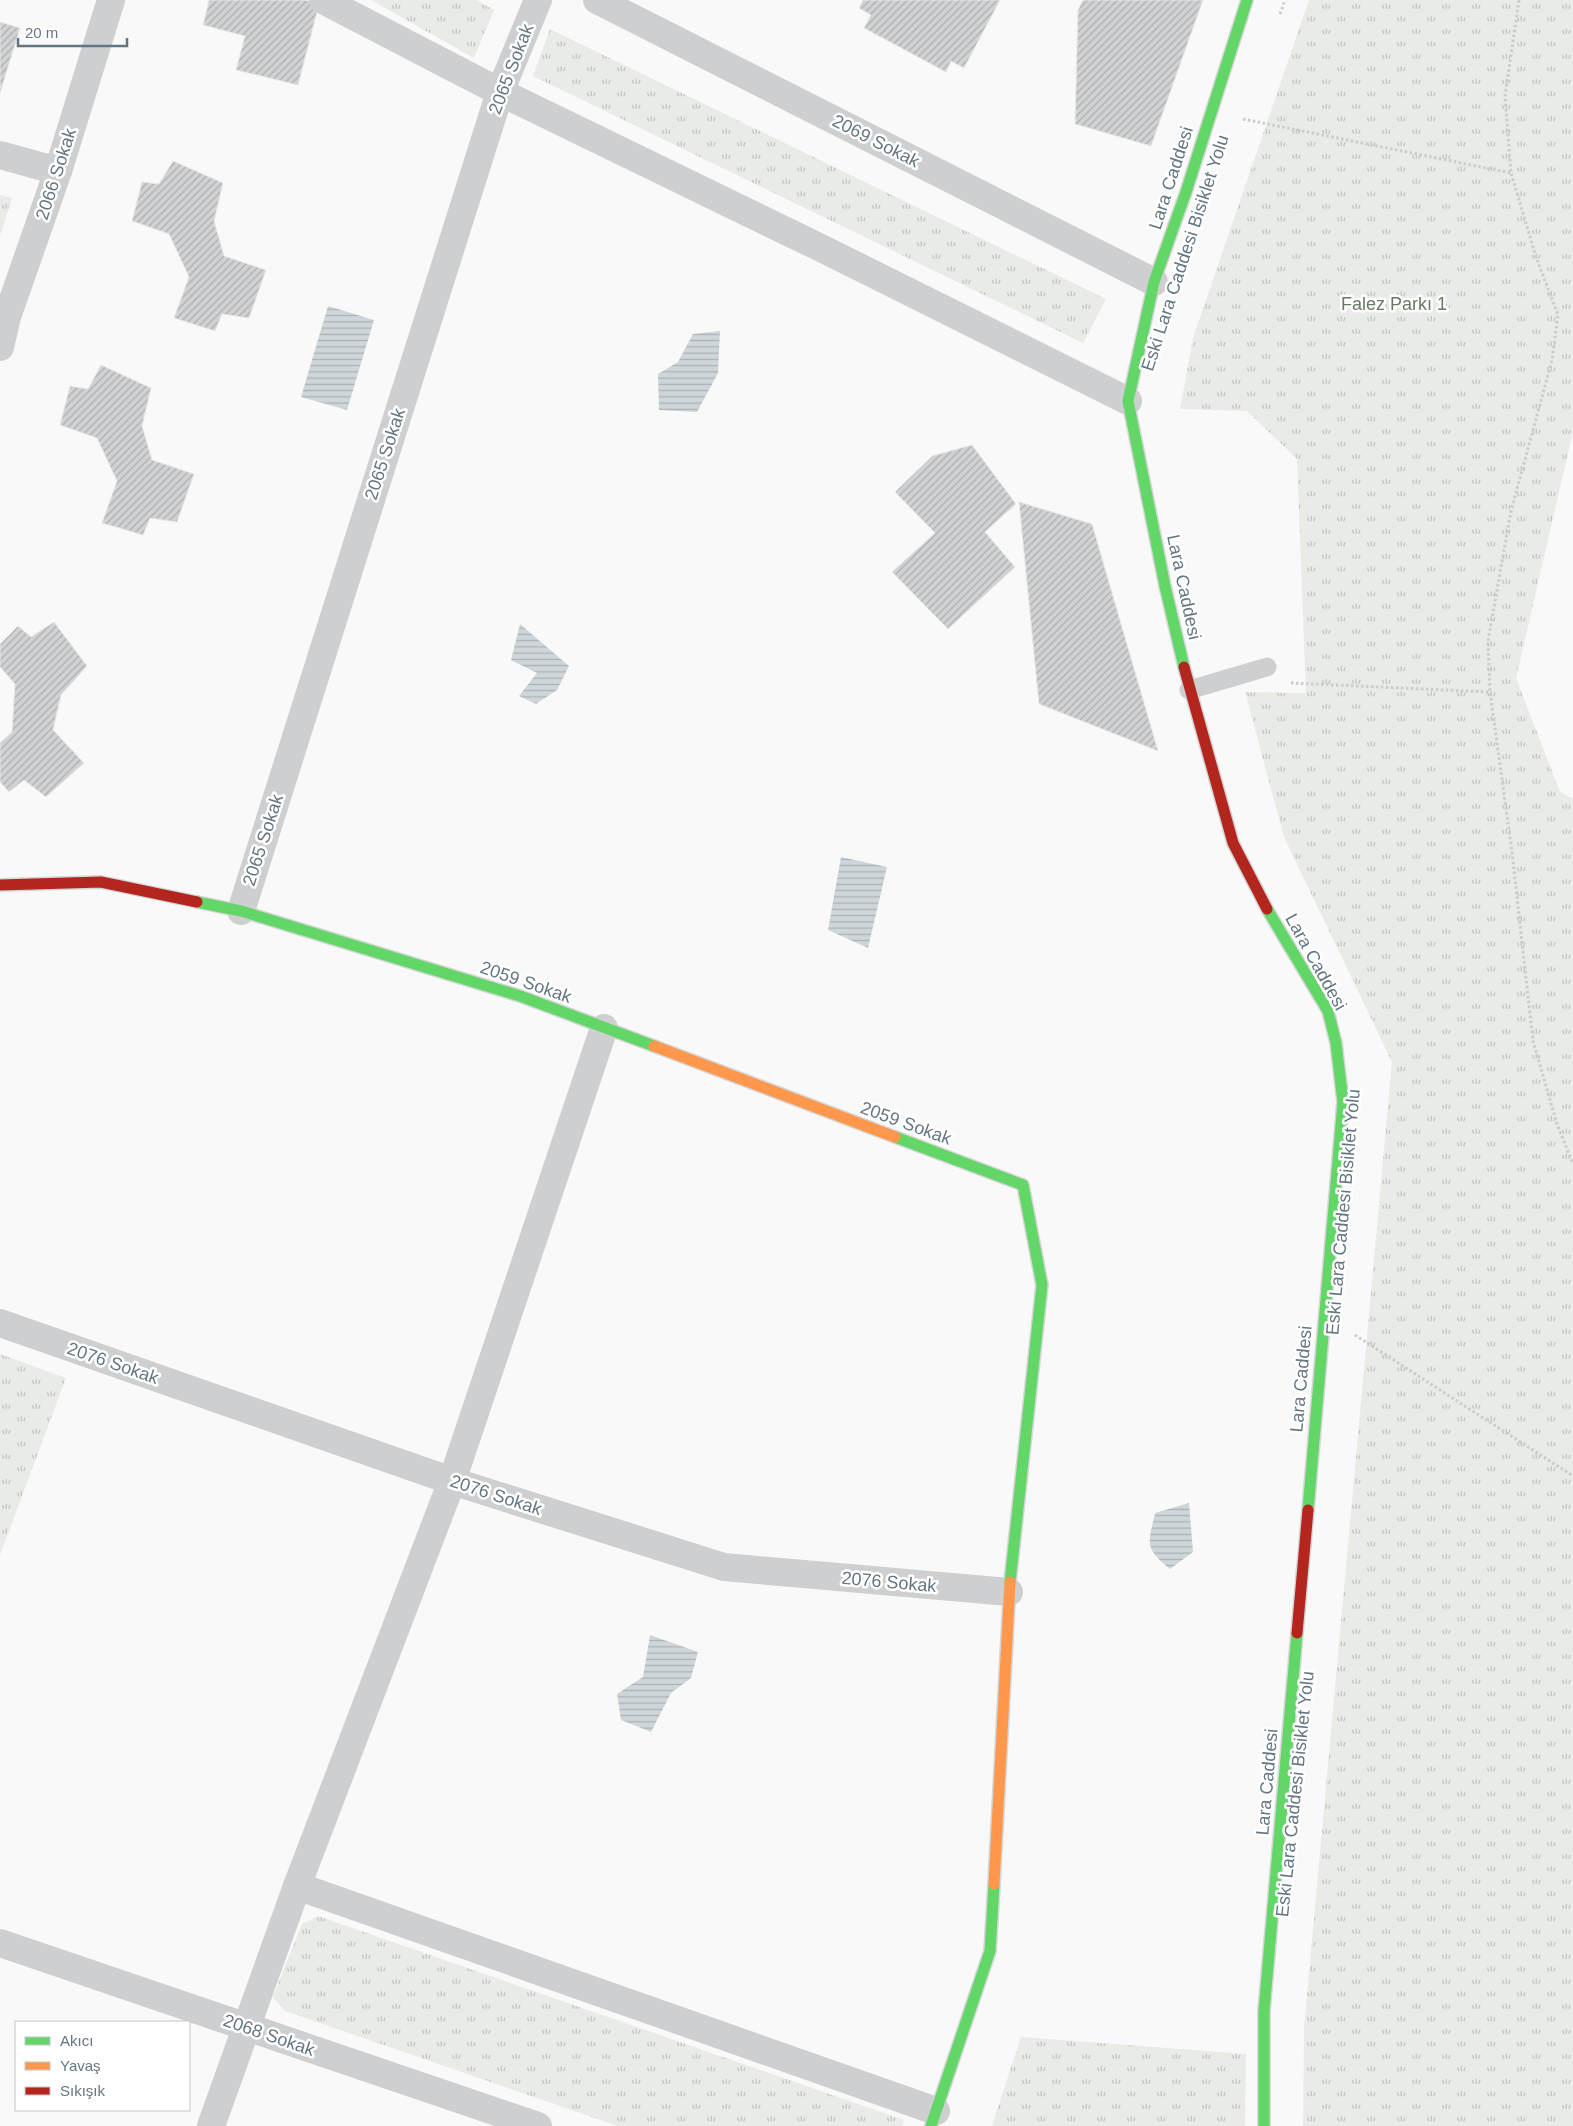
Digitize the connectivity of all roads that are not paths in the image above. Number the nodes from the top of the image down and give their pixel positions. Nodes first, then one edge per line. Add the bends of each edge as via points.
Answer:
1 (110, 0) edge
2 (323, 0) edge
3 (538, 0) edge
4 (598, 0) edge
5 (1247, 0) edge
6 (500, 92) junction
7 (0, 155) edge
8 (58, 171) junction
9 (1154, 282) junction
10 (4, 316) edge
11 (0, 347) edge
12 (1128, 401) junction
13 (1267, 667) dead end
14 (1189, 690) junction
15 (0, 885) edge
16 (241, 911) junction
17 (604, 1028) junction
18 (0, 1323) edge
19 (452, 1481) junction
20 (1009, 1592) junction
21 (297, 1886) junction
22 (0, 1943) edge
23 (245, 2027) junction
24 (934, 2118) edge
25 (211, 2126) edge
26 (538, 2126) edge
27 (1264, 2126) edge

1 - 8 street, 2066 Sokak
2 - 6 street
3 - 6 street, 2065 Sokak
4 - 9 street, 2069 Sokak
5 - 9 street, Lara Caddesi
6 - 12 street
6 - 16 street, 2065 Sokak
7 - 8 street
8 - 10 street, 2066 Sokak
9 - 12 street, Lara Caddesi
10 - 11 street, 2066 Sokak
12 - 14 street, Lara Caddesi
13 - 14 lane
14 - 27 street, Lara Caddesi via 1233,842 1267,909 1328,1011 1336,1043 1343,1102 1264,2011
15 - 16 street, 2059 Sokak via 101,882
16 - 17 street, 2059 Sokak via 520,996
17 - 19 street
17 - 20 street, 2059 Sokak via 1023,1185 1042,1285
18 - 19 street, 2076 Sokak
19 - 20 street, 2076 Sokak via 724,1567
19 - 21 street
20 - 24 street via 990,1951
21 - 23 street
21 - 24 street
22 - 23 street, 2068 Sokak
23 - 25 street
23 - 26 street, 2068 Sokak

